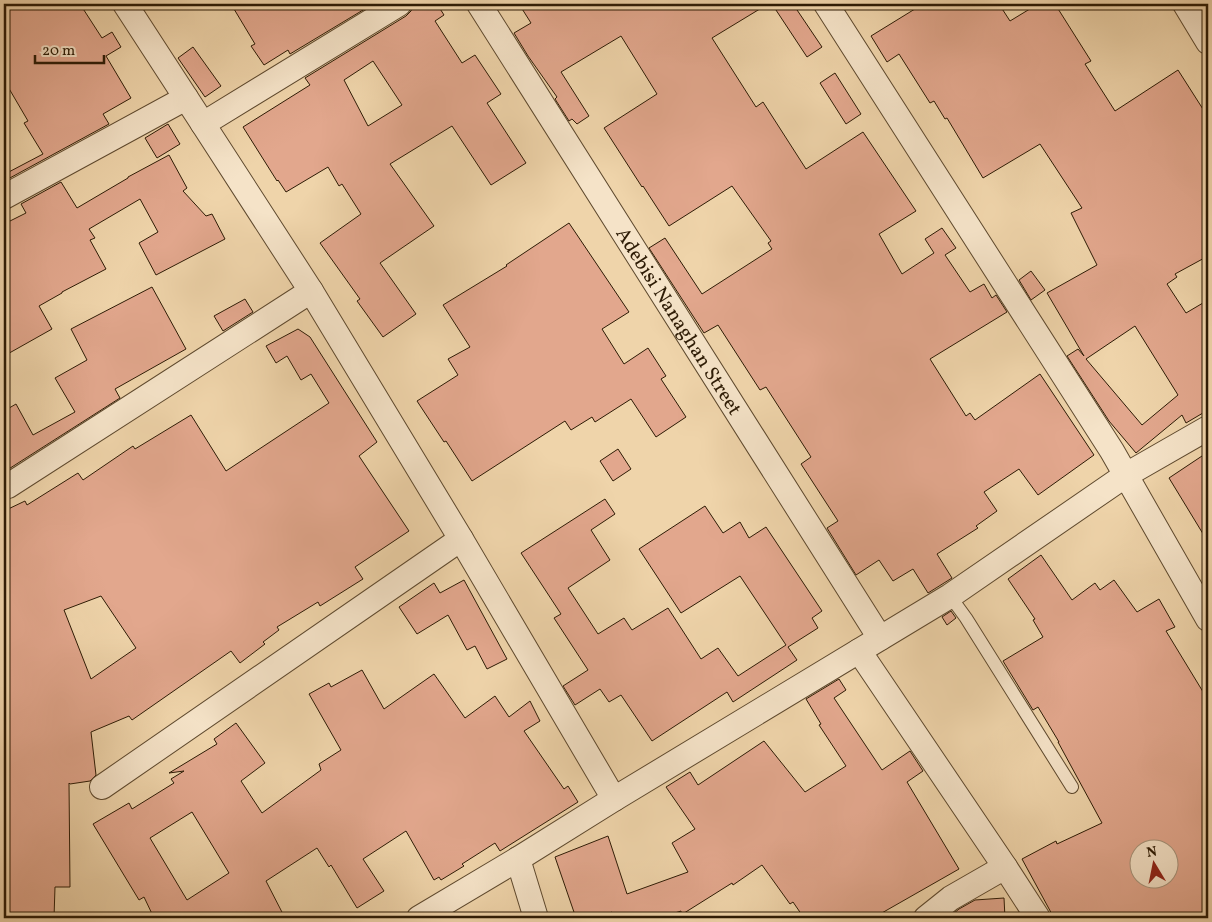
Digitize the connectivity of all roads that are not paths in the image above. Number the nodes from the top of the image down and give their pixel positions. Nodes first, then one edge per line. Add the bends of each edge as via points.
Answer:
1 (125, 4) edge
2 (399, 4) edge
3 (480, 4) edge
4 (826, 4) edge
5 (1186, 4) edge
6 (1208, 42) edge
7 (186, 98) junction
8 (203, 124) junction
9 (4, 197) edge
10 (311, 291) junction
11 (1208, 428) edge
12 (1126, 474) junction
13 (4, 487) edge
14 (461, 539) junction
15 (950, 596) junction
16 (1208, 619) edge
17 (880, 638) junction
18 (859, 651) junction
19 (102, 787) dead end
20 (1072, 787) dead end
21 (614, 799) junction
22 (518, 859) junction
23 (1004, 867) junction
24 (419, 918) edge
25 (536, 918) edge
26 (926, 918) edge
27 (1038, 918) edge

1 - 7 street
2 - 8 street
3 - 17 street, Adebisi Nanaghan Street
4 - 12 street
5 - 6 street
7 - 8 street
7 - 9 street
8 - 10 street
10 - 13 street
10 - 14 street
11 - 12 street
12 - 15 street
12 - 16 street
14 - 19 street
14 - 21 street
15 - 17 street
15 - 20 lane
17 - 18 street
18 - 21 street
18 - 23 street
21 - 22 street
22 - 24 street
22 - 25 street
23 - 26 street via 951,898
23 - 27 street

